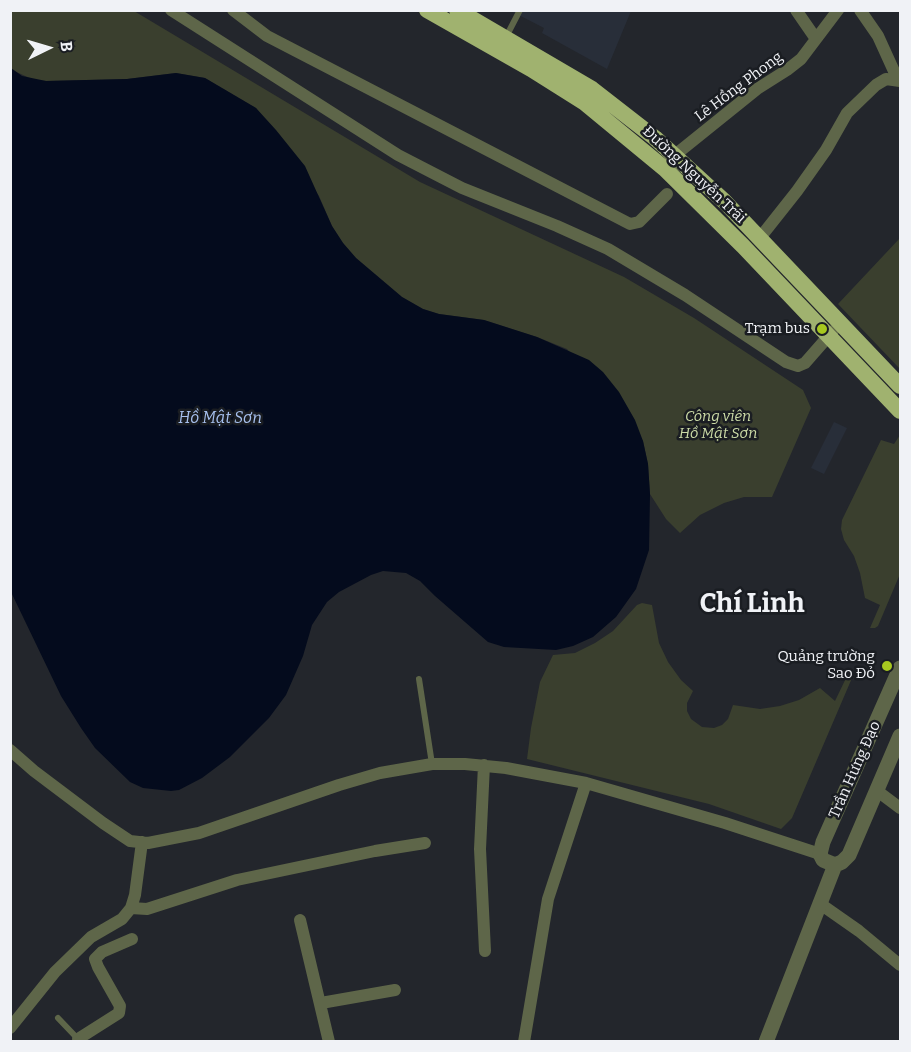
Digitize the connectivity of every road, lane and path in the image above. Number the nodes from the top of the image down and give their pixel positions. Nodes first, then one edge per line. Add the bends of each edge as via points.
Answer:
1 (171, 10) edge
2 (233, 10) edge
3 (427, 10) edge
4 (457, 10) edge
5 (520, 10) edge
6 (796, 10) edge
7 (838, 10) edge
8 (860, 10) edge
9 (506, 38) junction
10 (816, 39) junction
11 (896, 82) edge
12 (675, 155) junction
13 (664, 169) junction
14 (667, 194) dead end
15 (759, 238) junction
16 (834, 329) junction
17 (900, 386) edge
18 (900, 411) edge
19 (899, 674) edge
20 (419, 679) dead end
21 (900, 736) edge
22 (10, 750) edge
23 (432, 764) junction
24 (484, 765) junction
25 (586, 783) junction
26 (876, 790) junction
27 (900, 808) edge
28 (142, 842) junction
29 (425, 843) dead end
30 (820, 854) junction
31 (835, 865) junction
32 (819, 903) junction
33 (131, 908) junction
34 (300, 920) dead end
35 (132, 939) dead end
36 (485, 951) dead end
37 (900, 965) edge
38 (395, 990) dead end
39 (321, 1003) junction
40 (58, 1018) dead end
41 (10, 1028) edge
42 (79, 1040) edge
43 (329, 1041) edge
44 (524, 1041) edge
45 (766, 1041) edge

1 - 16 street via 398,155 462,188 608,249 786,362 798,366 805,363
2 - 14 street via 267,36 630,224 639,222
3 - 13 highway, Đường Nguyễn Trãi via 585,103
4 - 9 highway, Đường Nguyễn Trãi
5 - 9 lane
6 - 10 street
7 - 10 street, Lê Hồng Phong
8 - 11 street via 878,36
9 - 12 highway, Đường Nguyễn Trãi via 592,89
10 - 12 street, Lê Hồng Phong via 787,70 757,89
11 - 15 street via 876,85 847,113 826,150
12 - 13 street, Lê Hồng Phong
12 - 15 highway, Đường Nguyễn Trãi
13 - 16 highway, Đường Nguyễn Trãi
15 - 16 highway, Đường Nguyễn Trãi
16 - 17 highway, Đường Nguyễn Trãi
16 - 18 highway, Đường Nguyễn Trãi
19 - 30 street, Trần Hưng Đạo
20 - 23 lane
21 - 26 street, Trần Hưng Đạo
22 - 28 street via 103,823 130,841
23 - 24 street
23 - 28 street via 339,785 199,833
24 - 25 street
24 - 36 street via 480,849
25 - 30 street
25 - 44 street via 548,898
26 - 27 street
26 - 31 street, Trần Hưng Đạo via 849,855
28 - 33 street
29 - 33 street via 237,880 147,909
30 - 31 street via 823,860
31 - 32 street, Trần Hưng Đạo
32 - 37 street
32 - 45 street, Trần Hưng Đạo
33 - 41 street via 122,919 91,937 62,965
34 - 39 street
35 - 42 street via 95,959 120,1006 119,1013
38 - 39 street
39 - 43 street
40 - 42 lane

